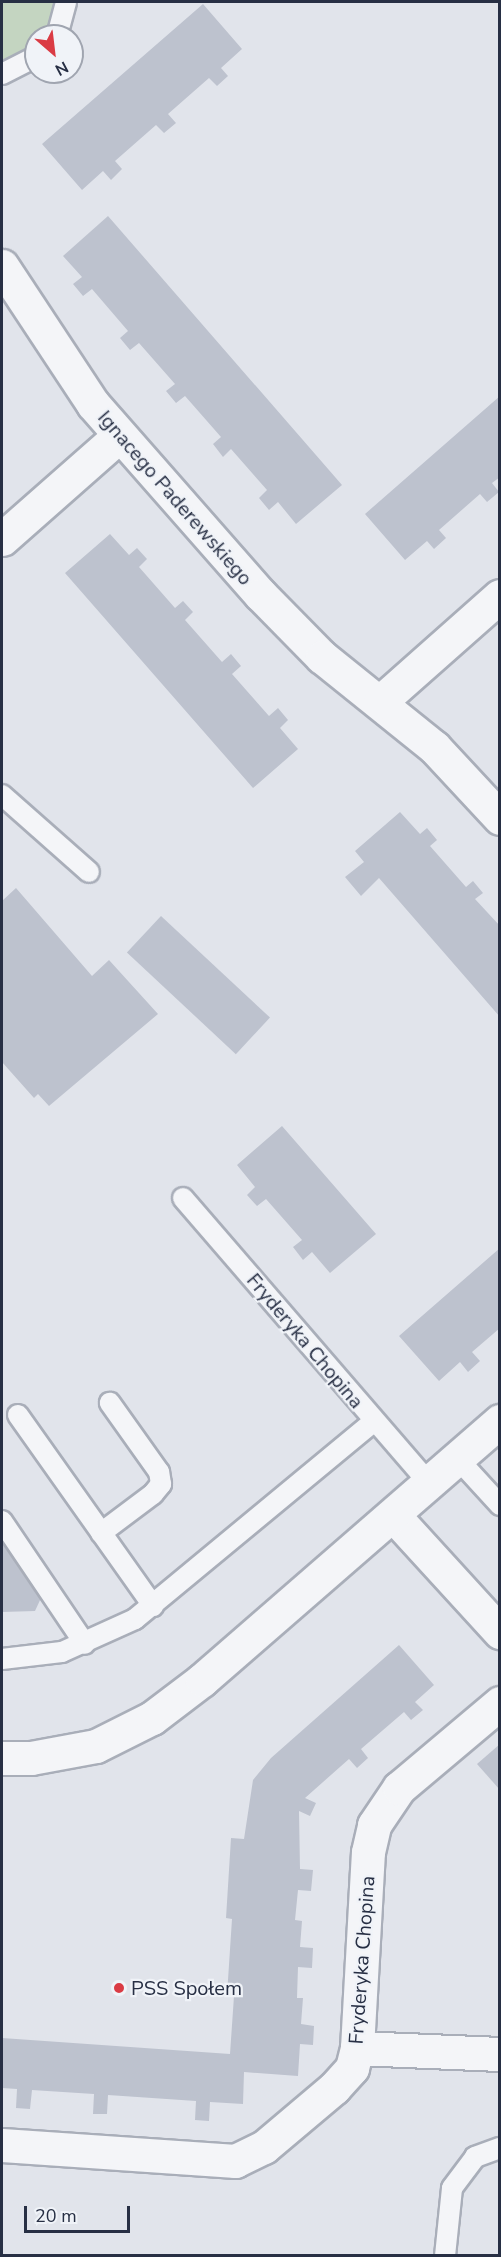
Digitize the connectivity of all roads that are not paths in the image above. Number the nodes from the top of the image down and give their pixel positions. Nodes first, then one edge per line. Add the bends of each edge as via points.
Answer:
1 (66, 2) edge
2 (60, 24) edge
3 (24, 63) edge
4 (2, 75) edge
5 (2, 266) edge
6 (119, 436) junction
7 (2, 539) edge
8 (500, 596) edge
9 (380, 702) junction
10 (2, 795) edge
11 (500, 818) edge
12 (89, 872) dead end
13 (183, 1198) dead end
14 (110, 1403) dead end
15 (18, 1415) dead end
16 (500, 1421) edge
17 (373, 1422) junction
18 (458, 1458) junction
19 (429, 1483) junction
20 (500, 1505) edge
21 (393, 1515) junction
22 (2, 1521) edge
23 (101, 1533) junction
24 (153, 1606) junction
25 (500, 1632) edge
26 (86, 1644) junction
27 (2, 1659) edge
28 (500, 1703) edge
29 (2, 1758) edge
30 (357, 2048) junction
31 (500, 2054) edge
32 (2, 2145) edge
33 (500, 2148) edge
34 (446, 2256) edge

1 - 2 lane
3 - 4 lane
5 - 6 street, Ignacego Paderewskiego via 66,366
6 - 7 street
6 - 9 street, Ignacego Paderewskiego via 288,625
8 - 9 street
9 - 11 street, Ignacego Paderewskiego via 450,762
10 - 12 lane
13 - 17 lane, Fryderyka Chopina
14 - 23 lane via 161,1478 153,1494
15 - 23 lane
16 - 18 street
17 - 19 lane, Fryderyka Chopina
17 - 24 lane
18 - 19 street
18 - 20 lane
19 - 21 street
21 - 25 street
21 - 29 street via 202,1680 152,1718 96,1746 32,1758
22 - 26 lane
23 - 24 lane
24 - 26 lane
26 - 27 lane via 51,1655
28 - 30 street, Fryderyka Chopina via 399,1788 374,1825 368,1852
30 - 31 street
30 - 32 street, Fryderyka Chopina via 352,2068 342,2080 264,2147 245,2158 223,2161
33 - 34 lane via 475,2157 452,2188

